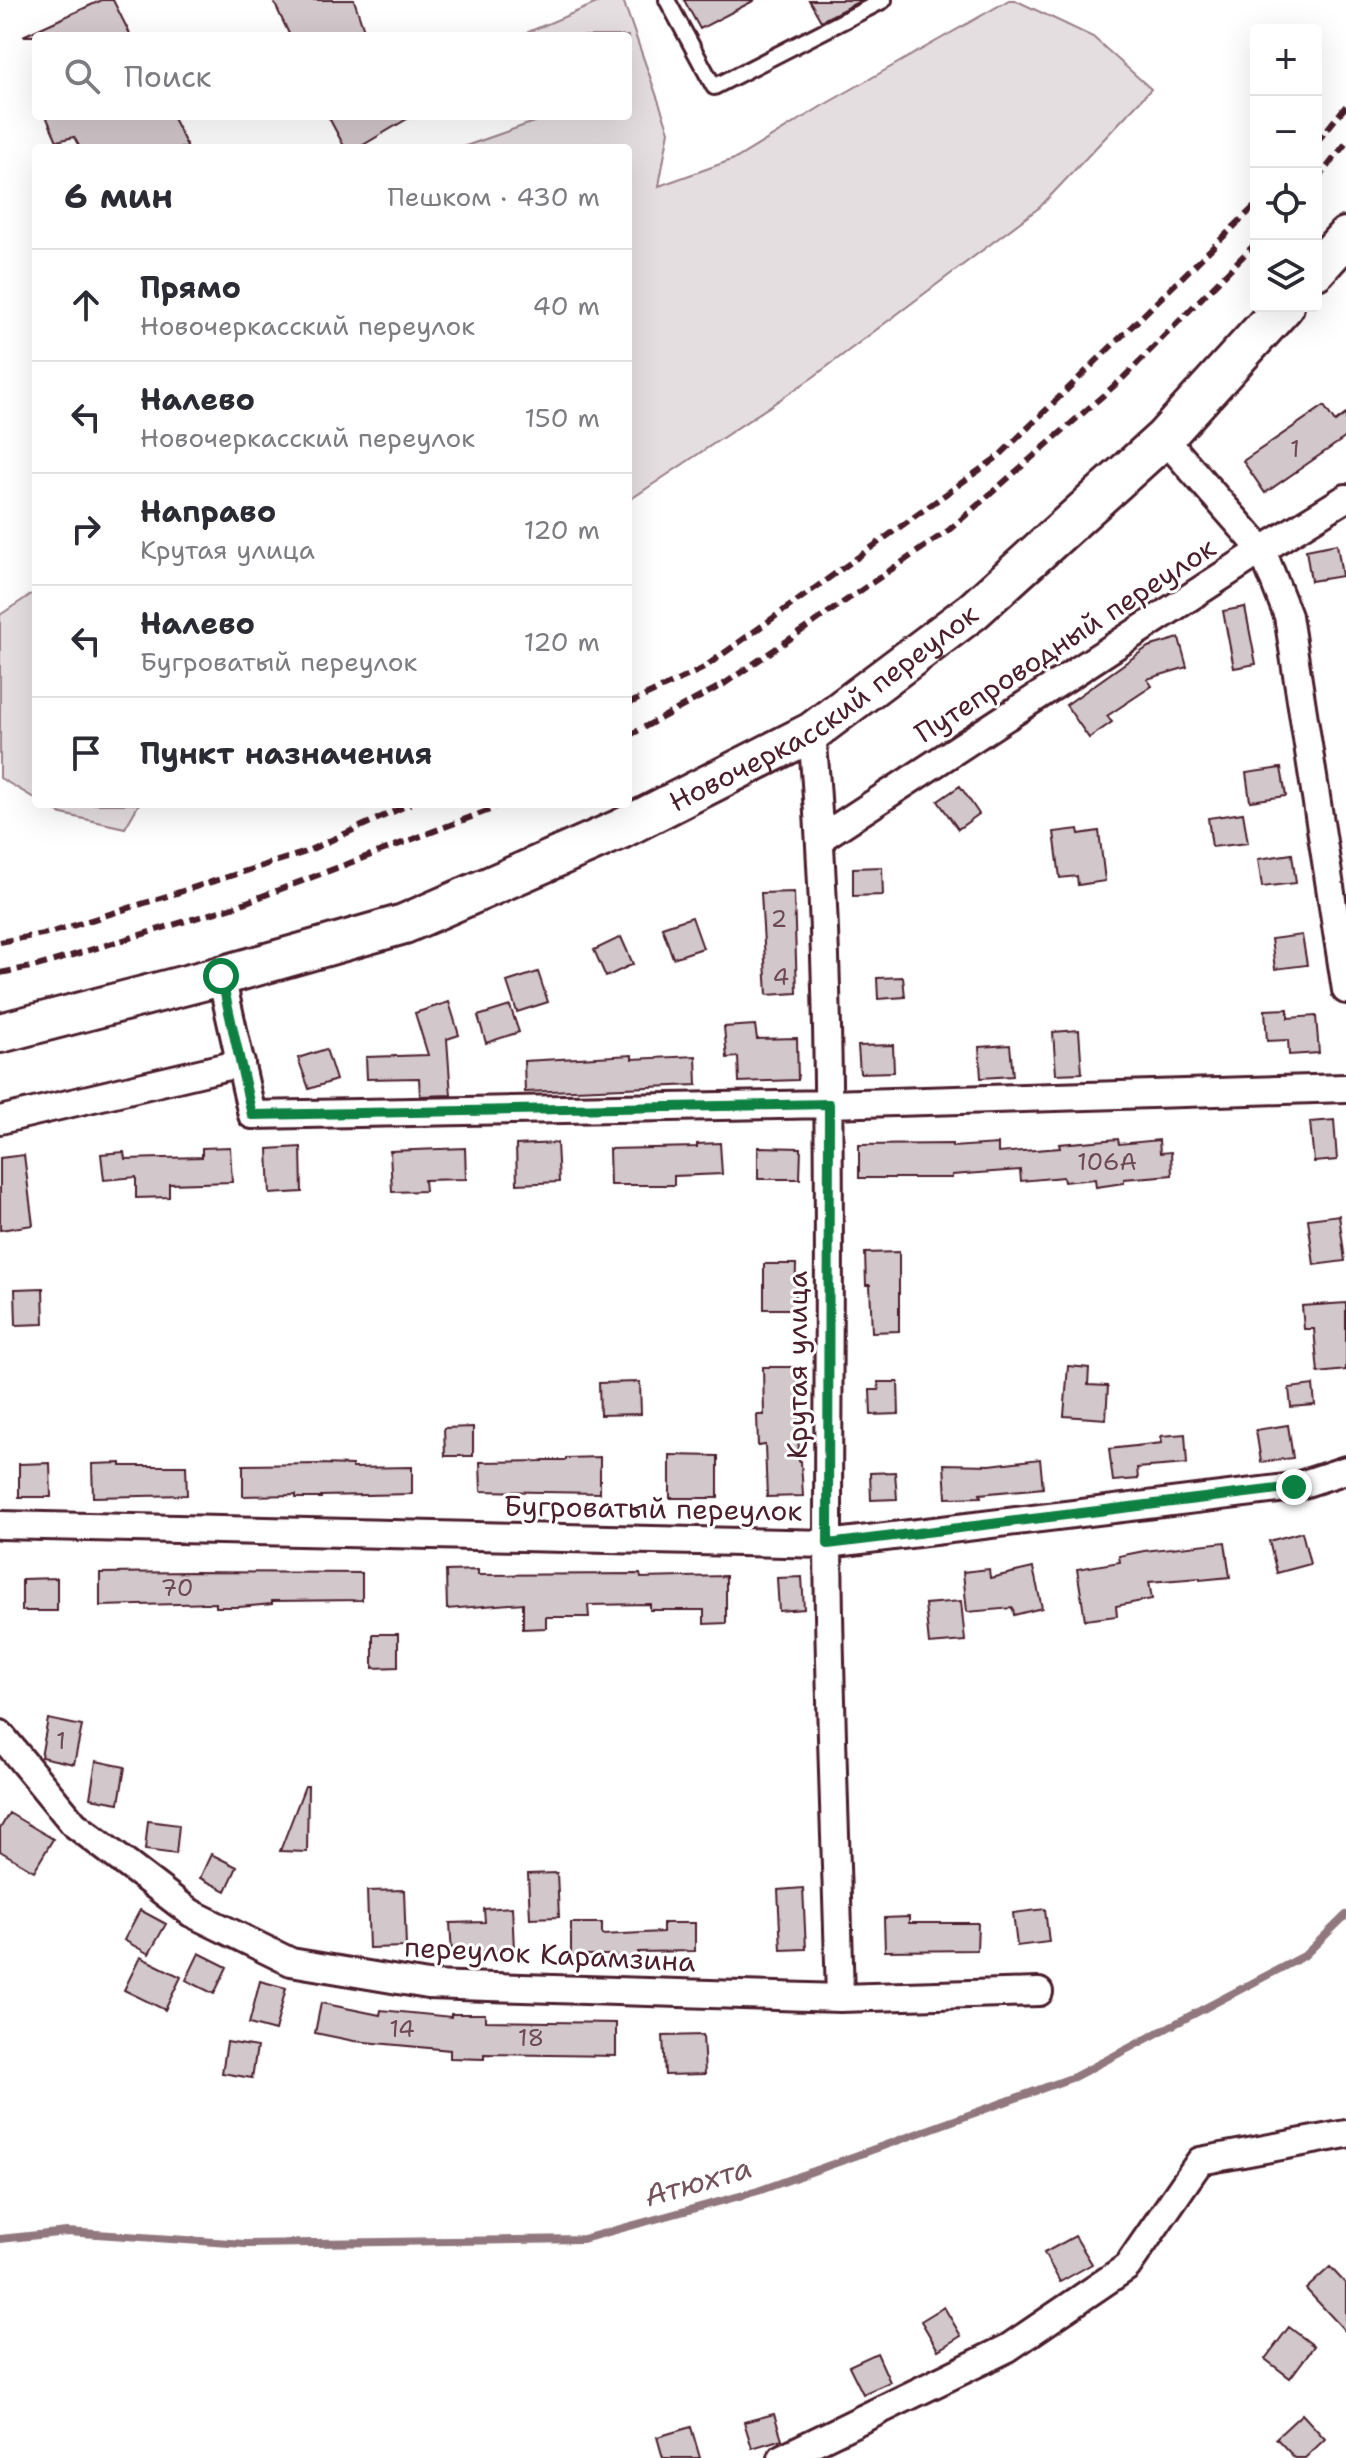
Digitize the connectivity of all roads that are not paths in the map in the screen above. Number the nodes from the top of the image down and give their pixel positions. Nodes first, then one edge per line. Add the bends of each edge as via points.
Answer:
1 (667, 0) edge
2 (884, 0) edge
3 (1346, 237) edge
4 (1322, 263) edge
5 (1279, 312) edge
6 (1164, 438) junction
7 (1346, 498) edge
8 (1262, 550) junction
9 (812, 732) junction
10 (821, 838) junction
11 (221, 976) junction
12 (1346, 990) edge
13 (0, 1033) edge
14 (241, 1063) junction
15 (1346, 1088) edge
16 (829, 1104) junction
17 (0, 1120) edge
18 (1346, 1470) edge
19 (0, 1525) edge
20 (828, 1544) junction
21 (0, 1734) edge
22 (1039, 1992) dead end
23 (840, 1998) junction
24 (1346, 2134) edge
25 (782, 2458) edge

1 - 2 lane via 714,87
3 - 4 main road
5 - 6 main road, Новочеркасский переулок
6 - 8 street
6 - 9 main road, Новочеркасский переулок via 973,611
7 - 8 street, Путепроводный переулок
8 - 10 street, Путепроводный переулок
8 - 12 street via 1288,616
9 - 10 street, Крутая улица
9 - 11 main road, Новочеркасский переулок via 621,829 404,924
10 - 16 street, Крутая улица
11 - 13 main road, Новочеркасский переулок
11 - 14 street
14 - 16 street via 252,1115
14 - 17 street
15 - 16 street
16 - 20 street, Крутая улица
18 - 20 street, Бугроватый переулок via 1294,1487
19 - 20 street, Бугроватый переулок
20 - 23 street, Крутая улица
21 - 23 street, переулок Карамзина via 74,1824 191,1913 291,1962 428,1985
22 - 23 street, переулок Карамзина
24 - 25 street via 1200,2161 1127,2267 1008,2348

